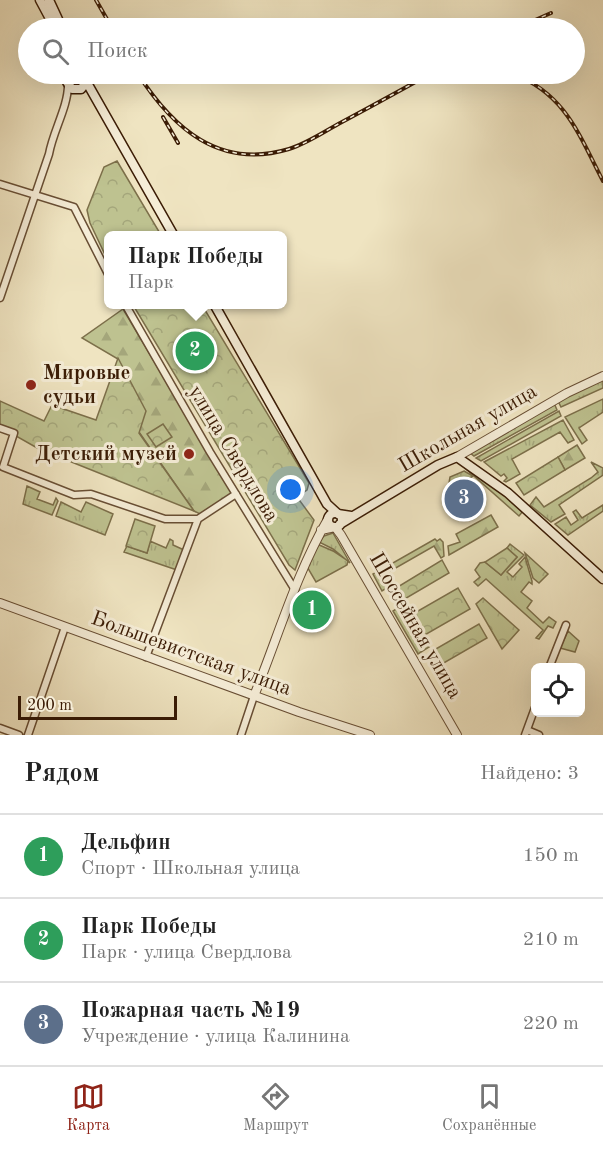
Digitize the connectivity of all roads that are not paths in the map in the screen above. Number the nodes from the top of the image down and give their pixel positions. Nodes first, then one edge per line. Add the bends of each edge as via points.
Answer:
1 (40, 0) edge
2 (49, 0) edge
3 (50, 18) edge
4 (57, 18) edge
5 (68, 84) edge
6 (71, 84) edge
7 (83, 84) edge
8 (88, 84) edge
9 (78, 90) junction
10 (93, 94) junction
11 (66, 102) junction
12 (0, 184) edge
13 (35, 195) junction
14 (171, 231) edge
15 (104, 266) edge
16 (0, 298) edge
17 (128, 309) edge
18 (217, 309) edge
19 (603, 376) edge
20 (0, 428) edge
21 (457, 457) junction
22 (236, 494) junction
23 (327, 504) junction
24 (338, 514) junction
25 (352, 516) junction
26 (198, 519) junction
27 (328, 519) junction
28 (338, 525) junction
29 (321, 530) junction
30 (603, 579) edge
31 (295, 590) junction
32 (0, 603) edge
33 (566, 625) dead end
34 (65, 627) junction
35 (146, 657) junction
36 (551, 663) edge
37 (254, 696) junction
38 (532, 717) edge
39 (0, 728) edge
40 (526, 733) edge
41 (19, 735) edge
42 (27, 735) edge
43 (241, 735) edge
44 (370, 735) edge
45 (457, 735) edge
46 (539, 735) edge

1 - 3 main road
2 - 4 main road
5 - 11 street
6 - 9 main road via 72,89
7 - 9 main road
8 - 10 main road
9 - 10 main road
9 - 11 street
10 - 14 main road
11 - 13 street
12 - 13 street
13 - 15 street via 74,207
13 - 16 street
17 - 22 street, улица Свердлова
18 - 23 main road
19 - 21 street, Школьная улица
20 - 26 street via 14,433 3,467 74,495 91,494 165,519
21 - 25 main road, Школьная улица
21 - 30 main road via 508,493
22 - 26 street
22 - 31 street, улица Свердлова
23 - 24 main road
23 - 27 main road
24 - 25 main road
24 - 27 main road via 331,514
24 - 28 main road via 342,519
25 - 28 main road, Школьная улица
26 - 35 street
27 - 28 main road via 331,525
27 - 29 street
28 - 29 street
28 - 45 street, Шоссейная улица
29 - 31 street
31 - 37 street
32 - 34 street, Большевистская улица
33 - 36 street
34 - 35 street, Большевистская улица
34 - 42 street
35 - 37 street, Большевистская улица
37 - 43 street
37 - 44 street, Большевистская улица
38 - 40 street
39 - 41 street
40 - 46 street

